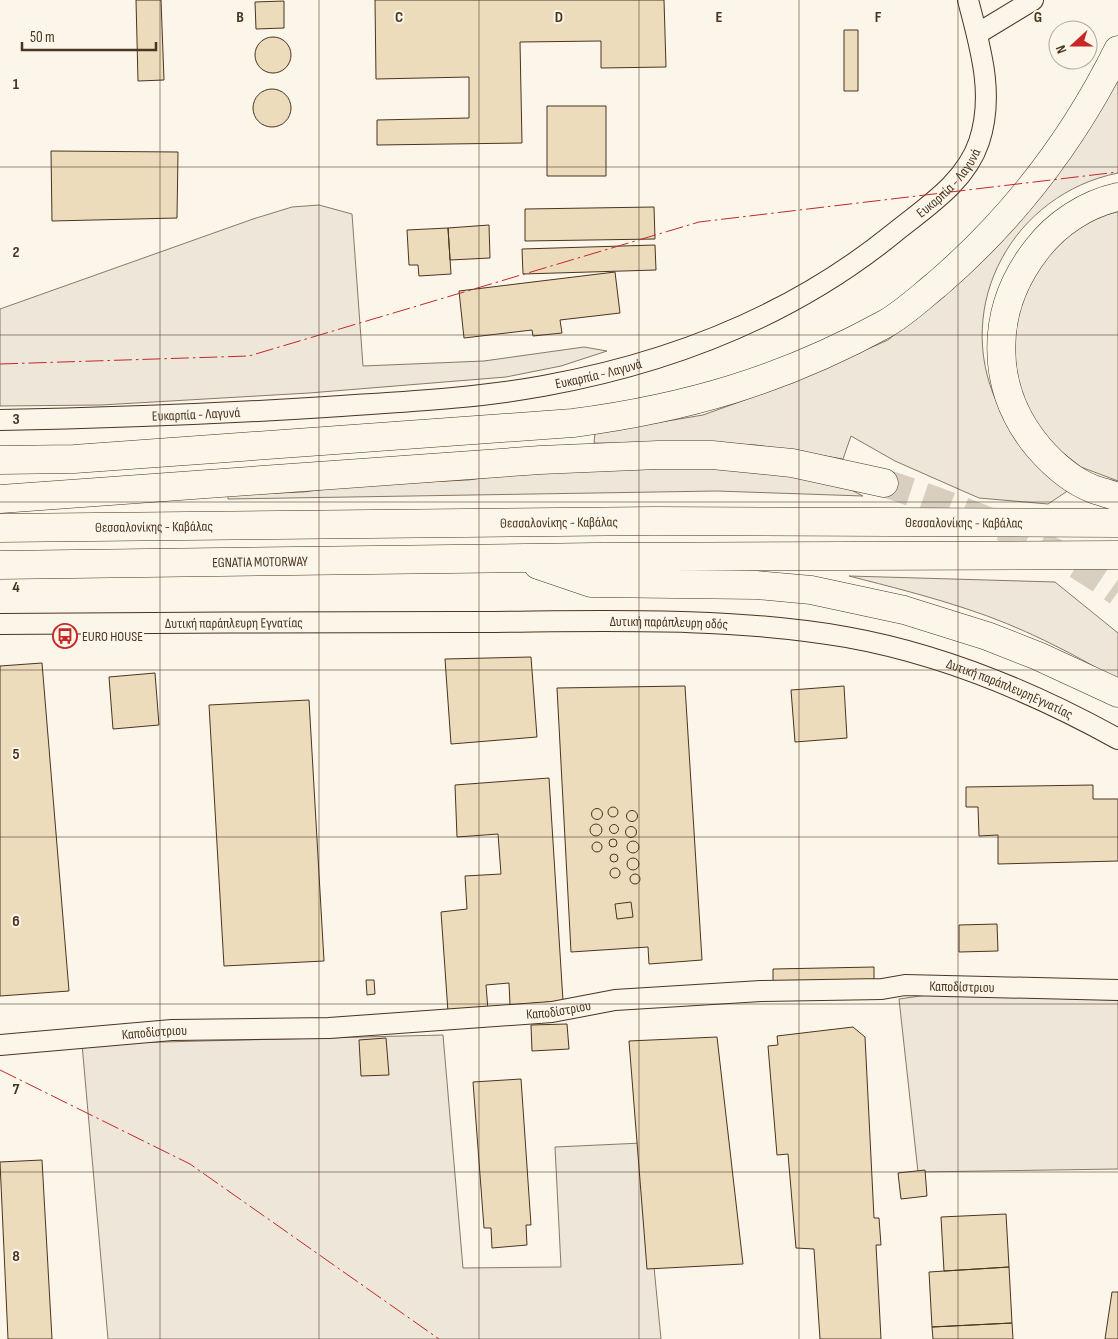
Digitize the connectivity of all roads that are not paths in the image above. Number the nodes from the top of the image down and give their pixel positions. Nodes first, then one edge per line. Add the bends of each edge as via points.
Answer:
1 (968, 0) edge
2 (1033, 0) edge
3 (977, 34) junction
4 (1118, 50) edge
5 (1118, 197) edge
6 (0, 420) edge
7 (0, 460) edge
8 (884, 483) tunnel mouth
9 (1118, 497) edge
10 (0, 499) edge
11 (1118, 523) edge
12 (0, 528) edge
13 (1118, 555) edge
14 (520, 559) junction
15 (0, 565) edge
16 (439, 622) joint
17 (0, 624) edge
18 (896, 648) joint
19 (1118, 694) edge
20 (1118, 739) edge
21 (1118, 990) edge
22 (0, 1045) edge

1 - 3 street, Ευκαρπία - Λαγυνά
2 - 3 street
3 - 6 street, Ευκαρπία - Λαγυνά via 986,82 986,110 979,142 963,173 926,207 846,269 727,334 606,372 544,386 466,397 183,416
4 - 7 highway via 1087,111 1061,148 1011,211 972,252 886,323 767,380 635,415 573,423 84,458
5 - 9 highway via 1085,209 1063,223 1028,260 1014,286 1000,341 1006,391 1031,438 1068,474 1092,489
8 - 10 highway via 775,461 658,454
11 - 12 highway, Θεσσαλονίκης - Καβάλας via 654,521
13 - 14 highway
14 - 15 highway, EGNATIA MOTORWAY
14 - 19 highway via 591,583 756,585 812,590 904,610 1038,656
16 - 17 street, Δυτική παράπλευρη Εγνατίας
16 - 18 street, Δυτική παράπλευρη οδός via 669,623 767,628 848,638
18 - 20 street, Δυτική παράπλευρηΕγνατίας via 1015,688
21 - 22 street, Καποδίστριου via 905,984 882,988 761,990 615,1000 552,1012 329,1028 172,1030

